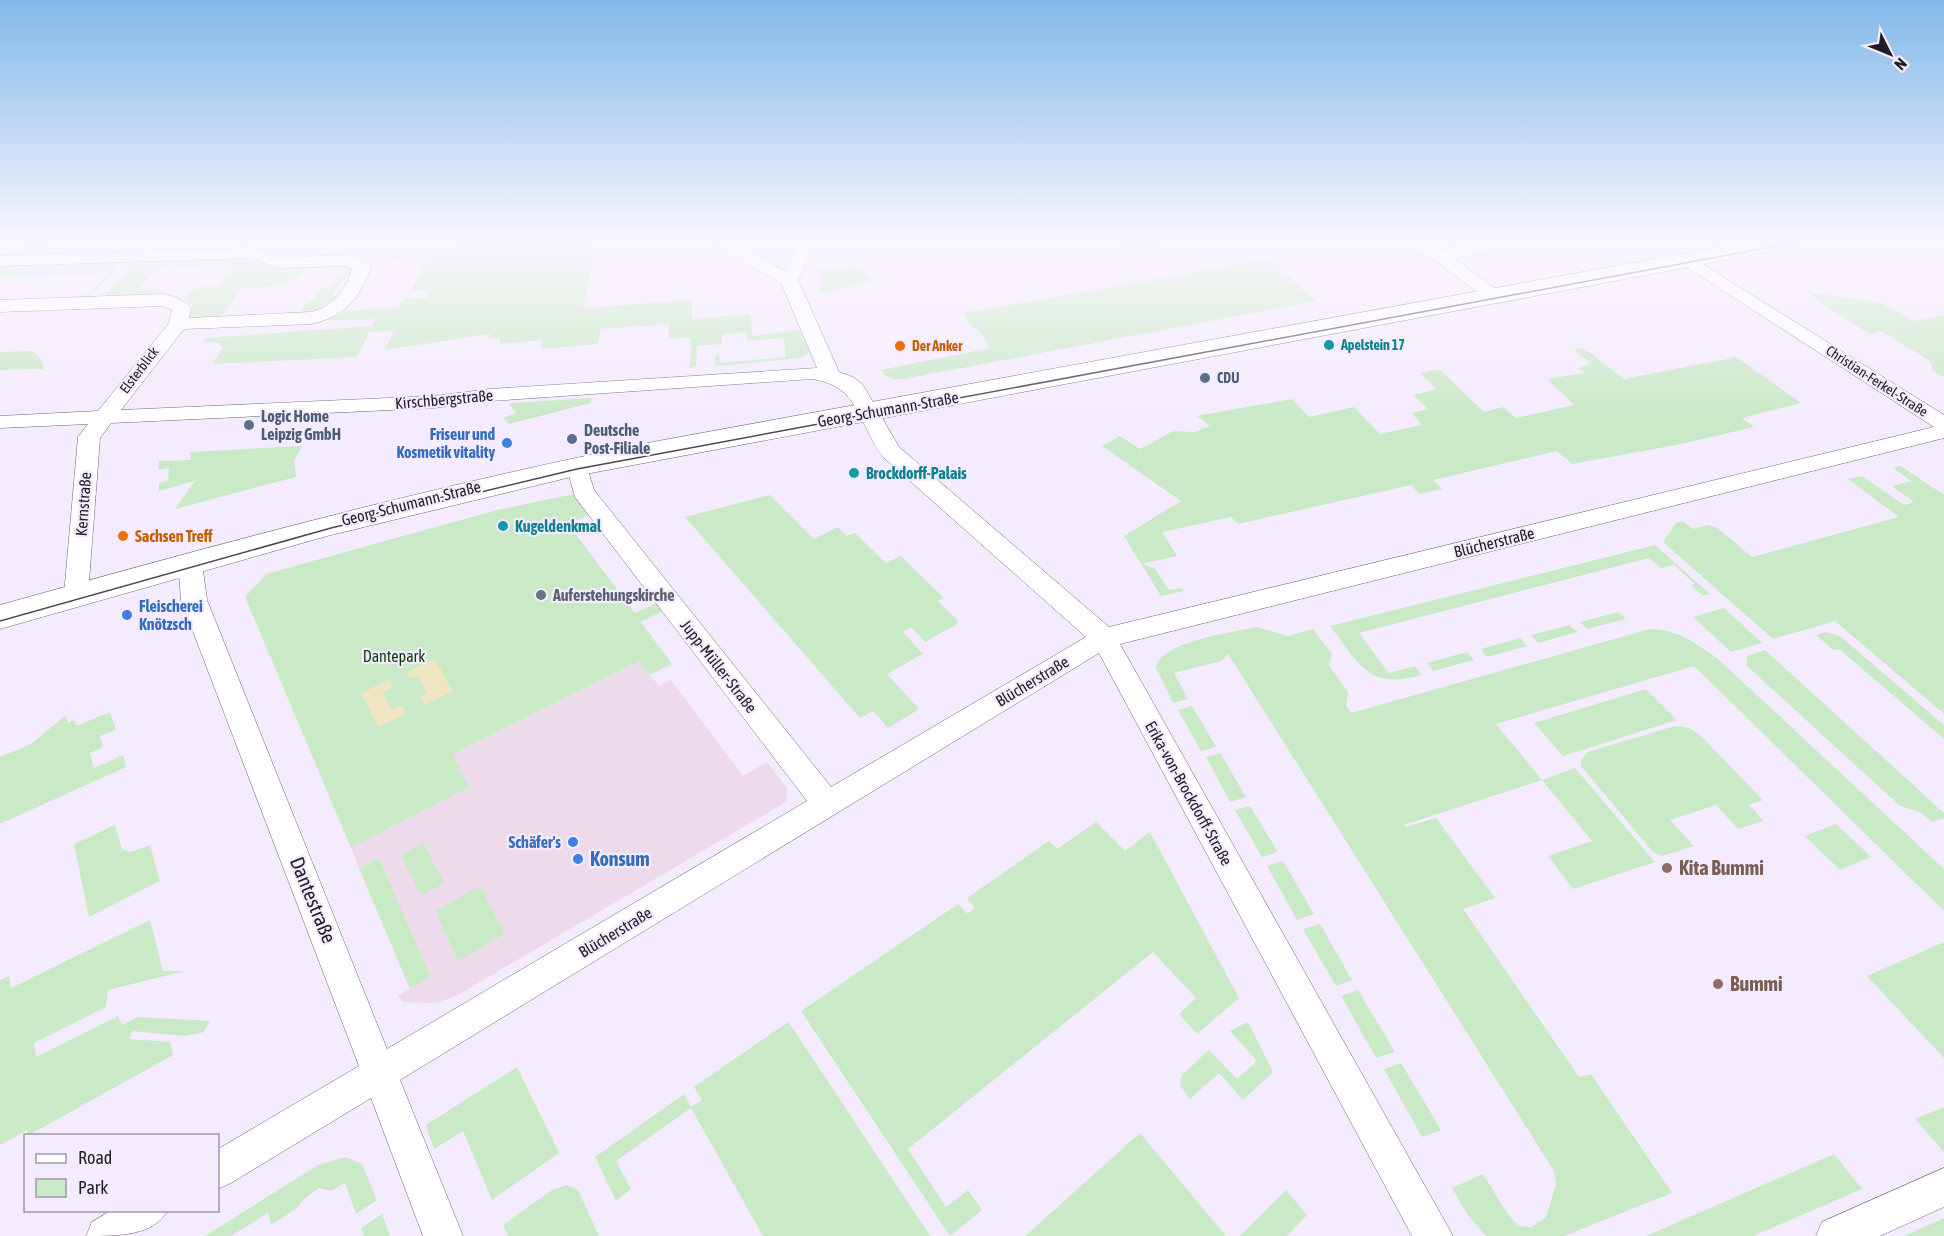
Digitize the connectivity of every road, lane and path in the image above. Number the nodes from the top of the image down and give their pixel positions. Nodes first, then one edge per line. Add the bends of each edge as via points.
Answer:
1 (346, 300) edge
2 (798, 300) edge
3 (1481, 300) edge
4 (1748, 300) edge
5 (0, 306) edge
6 (177, 324) junction
7 (830, 374) junction
8 (868, 413) junction
9 (103, 418) junction
10 (0, 422) edge
11 (1943, 430) edge
12 (576, 466) junction
13 (190, 563) junction
14 (76, 595) junction
15 (0, 617) edge
16 (1104, 638) junction
17 (827, 804) junction
18 (382, 1074) junction
19 (219, 1169) edge
20 (1944, 1187) edge
21 (146, 1212) edge
22 (106, 1236) edge
23 (443, 1236) edge
24 (1433, 1236) edge
25 (1836, 1236) edge

1 - 6 street via 327,315 310,318
2 - 7 street
3 - 8 main road, Georg-Schumann-Straße
4 - 11 street, Christian-Ferkel-Straße
5 - 6 street via 168,300 182,309
6 - 9 street, Elsterblick
7 - 8 street via 852,385
7 - 9 street, Kirschbergstraße via 490,394 434,402
8 - 12 main road, Georg-Schumann-Straße
8 - 16 street, Erika-von-Brockdorff-Straße via 891,452
9 - 10 street, Kirschbergstraße
9 - 14 street, Kernstraße via 89,437
11 - 16 street, Blücherstraße
12 - 13 main road, Georg-Schumann-Straße via 415,501
12 - 17 street, Jupp-Müller-Straße via 583,492
13 - 14 main road, Georg-Schumann-Straße
13 - 18 street, Dantestraße via 194,600
14 - 15 main road, Georg-Schumann-Straße
16 - 17 street, Blücherstraße
16 - 24 street, Erika-von-Brockdorff-Straße
17 - 18 street, Blücherstraße
18 - 19 street, Blücherstraße
18 - 23 street, Dantestraße
20 - 25 street
21 - 22 street

